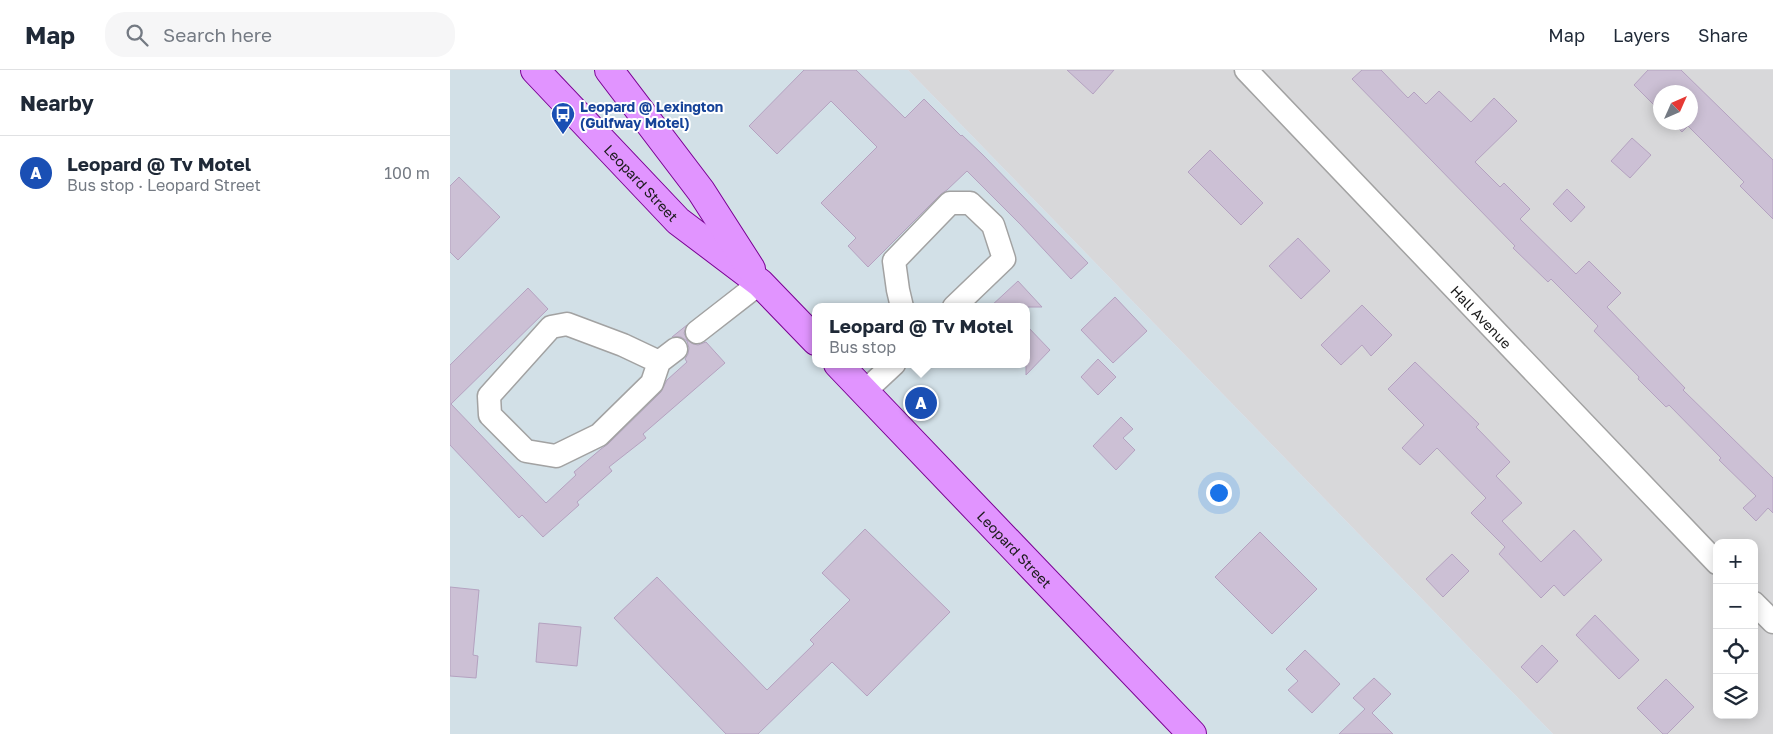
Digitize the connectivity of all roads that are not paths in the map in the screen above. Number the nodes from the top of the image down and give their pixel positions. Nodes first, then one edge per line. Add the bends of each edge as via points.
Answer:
1 (535, 70) edge
2 (609, 70) edge
3 (1246, 70) edge
4 (760, 283) junction
5 (901, 303) edge
6 (958, 303) edge
7 (697, 332) dead end
8 (812, 337) edge
9 (667, 355) joint
10 (842, 368) edge
11 (890, 368) edge
12 (864, 392) junction
13 (1713, 559) edge
14 (1758, 606) edge
15 (1773, 622) edge
16 (1192, 734) edge

1 - 4 main road, Leopard Street via 678,221
2 - 4 main road, Leopard Street via 701,190
3 - 13 street, Hall Avenue
4 - 7 street
4 - 8 main road, Leopard Street
5 - 6 street via 894,261 950,203 970,203 993,225 1004,259
9 - 9 street via 652,383 599,435 556,456 526,451 490,415 488,396 551,327 566,324 623,345
10 - 12 main road, Leopard Street
11 - 12 street
12 - 16 main road, Leopard Street
14 - 15 street

